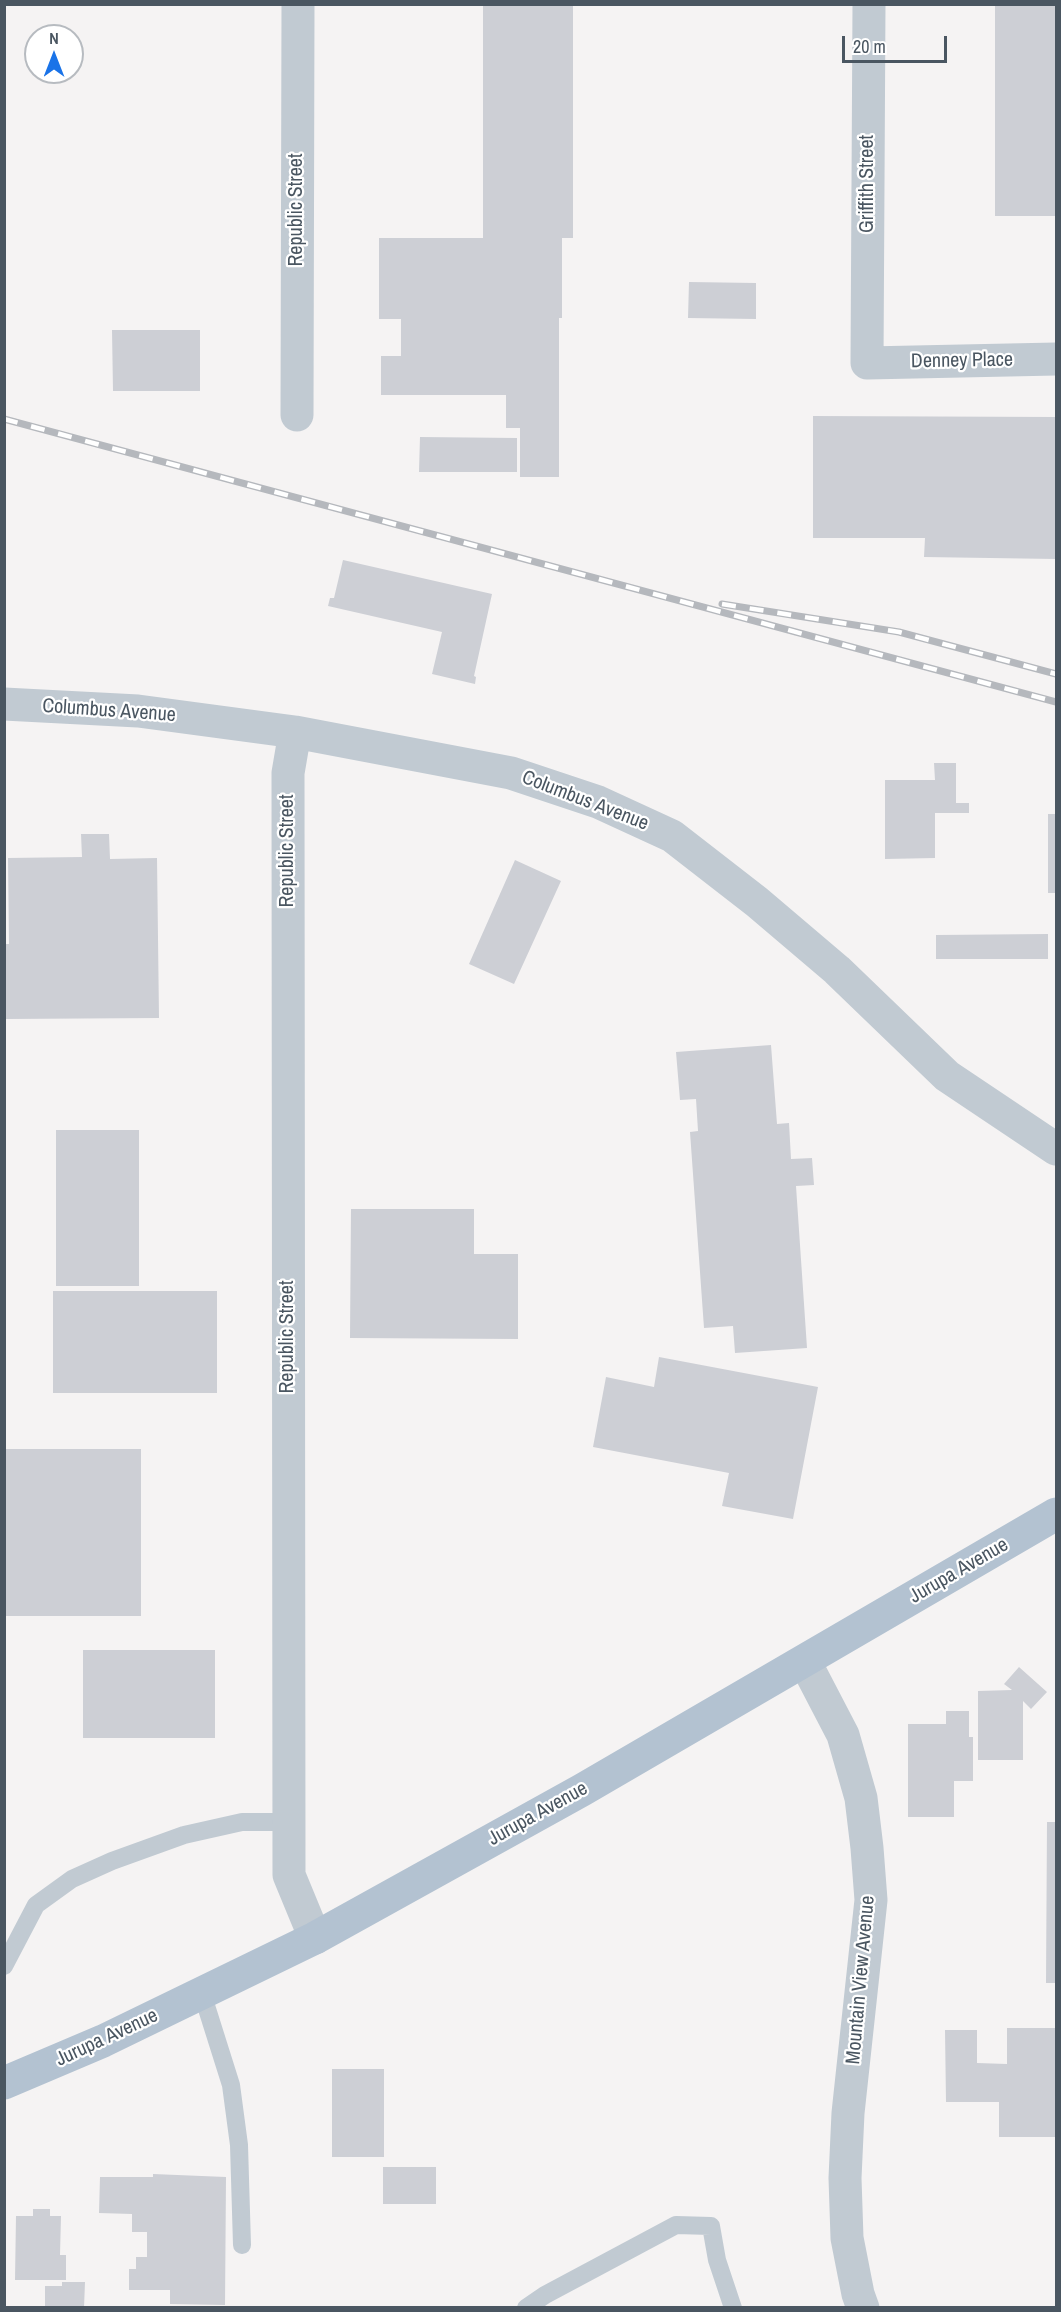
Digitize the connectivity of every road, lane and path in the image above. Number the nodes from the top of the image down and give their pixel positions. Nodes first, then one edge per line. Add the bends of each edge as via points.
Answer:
1 (298, 4) edge
2 (869, 4) edge
3 (1056, 359) edge
4 (867, 363) joint
5 (297, 415) dead end
6 (4, 704) edge
7 (295, 732) junction
8 (1056, 1149) edge
9 (1056, 1515) edge
10 (805, 1662) junction
11 (289, 1822) junction
12 (315, 1938) junction
13 (4, 1966) edge
14 (202, 1993) junction
15 (7, 2078) edge
16 (243, 2245) dead end
17 (526, 2307) edge
18 (732, 2307) edge
19 (863, 2307) edge

1 - 5 street, Republic Street
2 - 4 street, Griffith Street
3 - 4 street, Denney Place
6 - 7 street, Columbus Avenue via 138,711
7 - 8 street, Columbus Avenue via 512,773 598,802 672,836 837,970 947,1076
7 - 11 street, Republic Street via 288,773
9 - 10 main road, Jurupa Avenue
10 - 12 main road, Jurupa Avenue
10 - 19 street, Mountain View Avenue via 843,1735 861,1798 867,1848 871,1900 848,2113 845,2178 847,2238
11 - 12 street, Republic Street via 289,1875
11 - 13 lane via 242,1822 184,1835 72,1879 36,1905
12 - 14 main road, Jurupa Avenue
14 - 15 main road, Jurupa Avenue via 103,2041
14 - 16 lane via 231,2085
17 - 18 lane via 676,2225 711,2226

